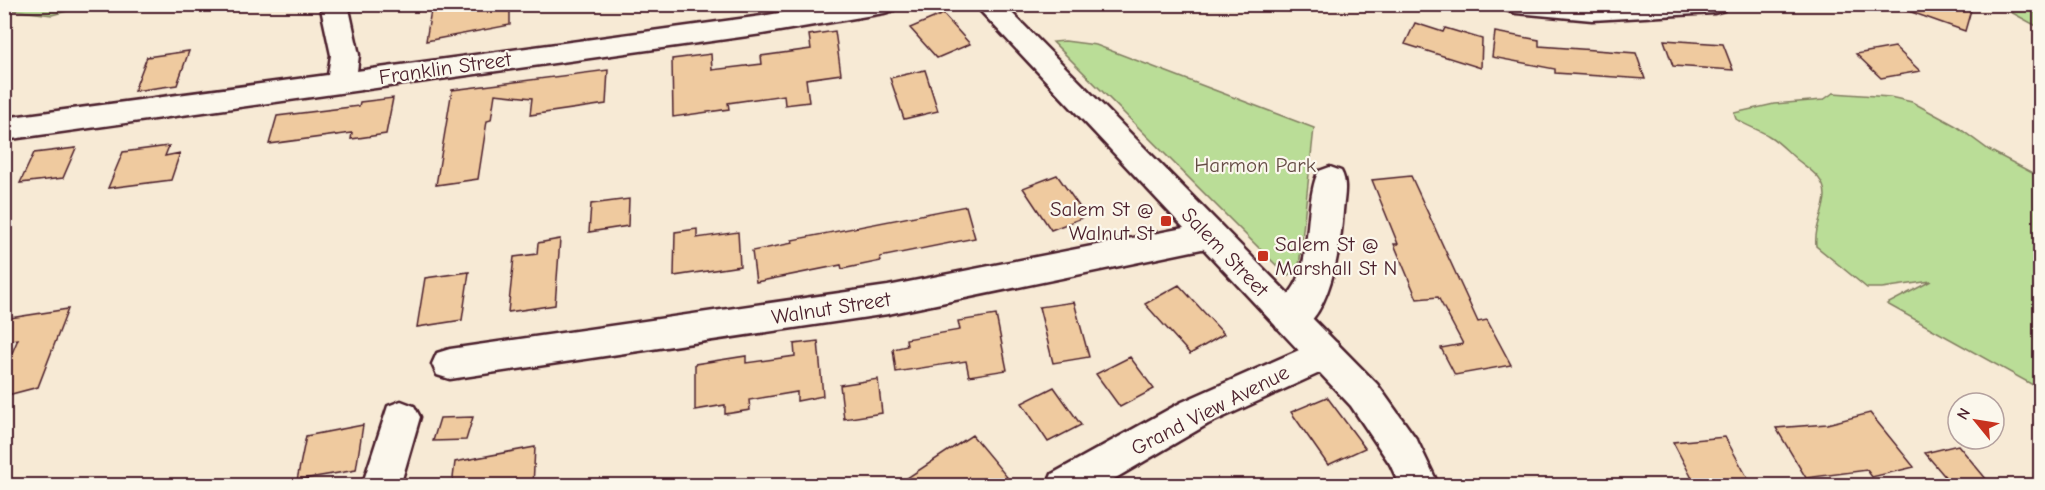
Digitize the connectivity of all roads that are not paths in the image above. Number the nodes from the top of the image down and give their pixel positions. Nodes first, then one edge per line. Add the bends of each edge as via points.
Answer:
1 (334, 4) edge
2 (884, 4) edge
3 (987, 4) edge
4 (1516, 4) edge
5 (1714, 4) edge
6 (340, 83) junction
7 (4, 129) edge
8 (1330, 179) dead end
9 (1209, 236) junction
10 (1289, 318) junction
11 (1324, 354) junction
12 (450, 364) dead end
13 (401, 417) dead end
14 (381, 486) edge
15 (1066, 486) edge
16 (1420, 486) edge

1 - 6 street via 345,55
2 - 6 street, Franklin Street via 762,25
3 - 9 street, Salem Street
4 - 5 street via 1592,11
6 - 7 street, Franklin Street
8 - 10 street via 1317,281 1308,301
9 - 10 street, Salem Street
9 - 12 street, Walnut Street via 888,300
10 - 11 street, Salem Street
11 - 15 street, Grand View Avenue via 1195,413
11 - 16 street, Salem Street via 1378,412
13 - 14 street

